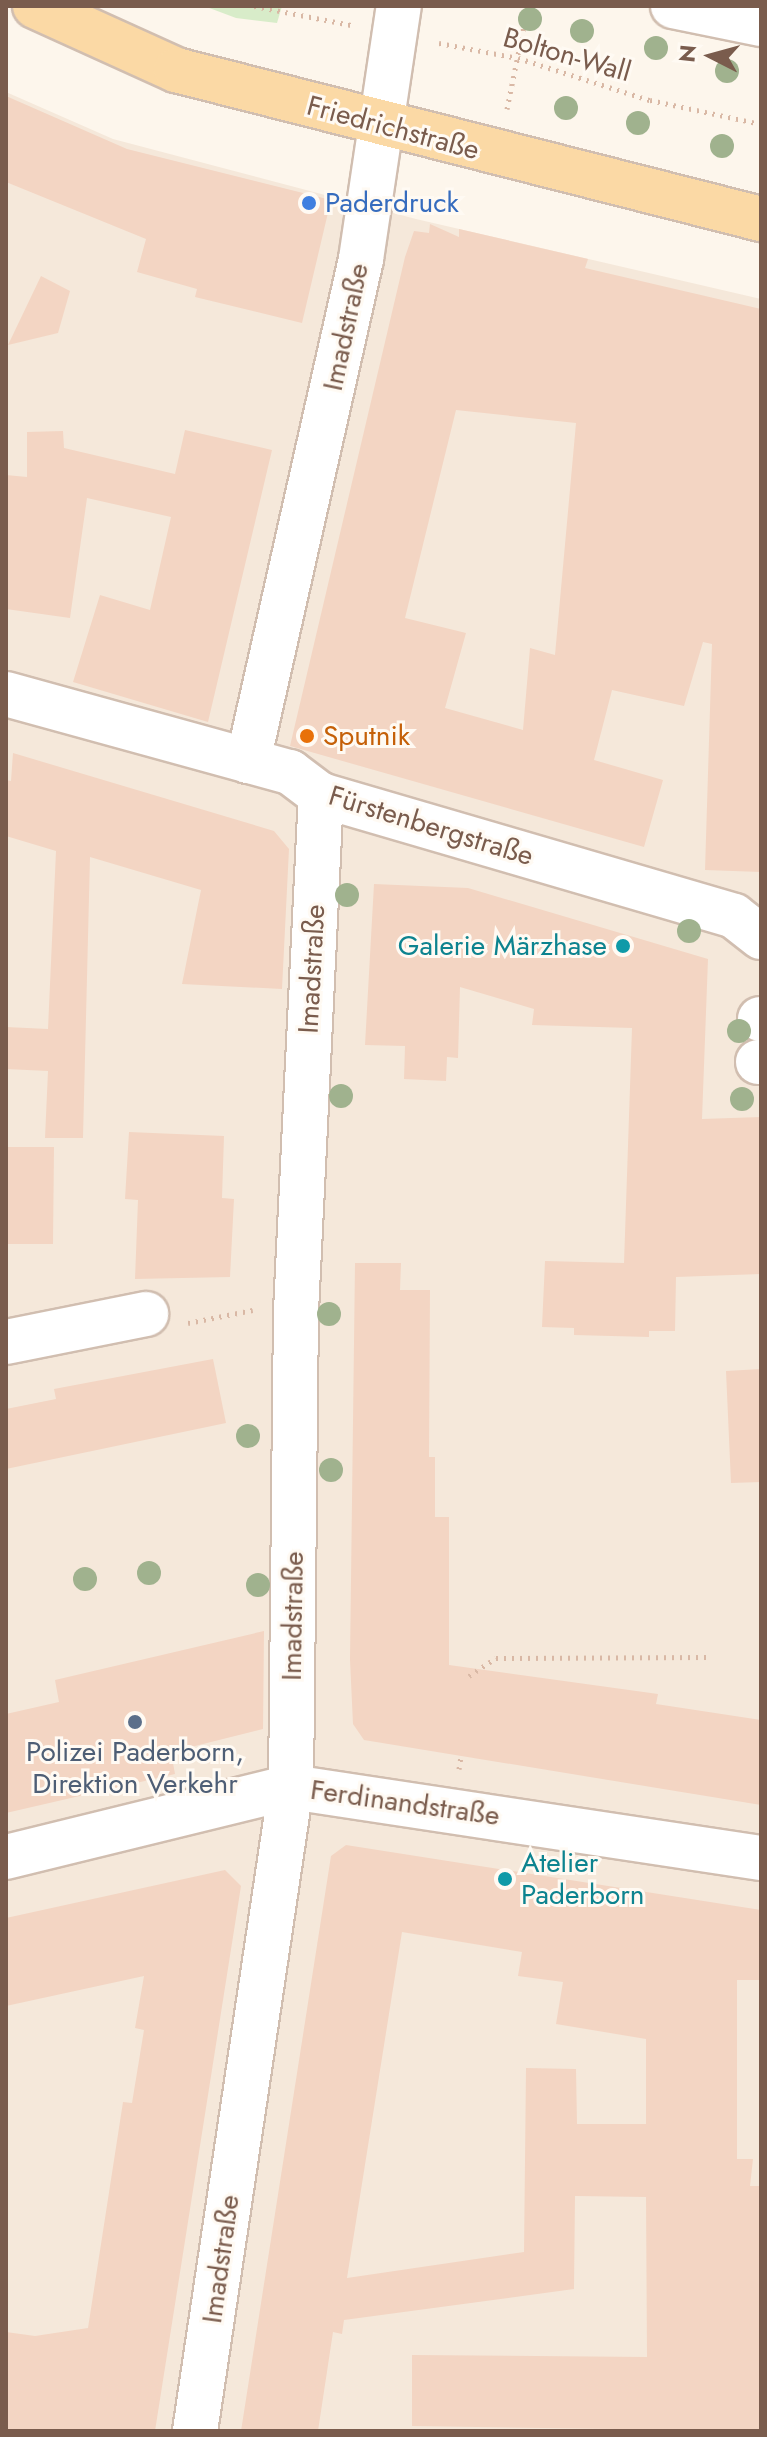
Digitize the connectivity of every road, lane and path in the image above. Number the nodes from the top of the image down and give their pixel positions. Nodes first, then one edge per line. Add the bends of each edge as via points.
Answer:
1 (35, 6) edge
2 (254, 6) edge
3 (399, 6) edge
4 (528, 6) edge
5 (673, 6) edge
6 (318, 19) dead end
7 (761, 24) edge
8 (455, 46) dead end
9 (518, 58) junction
10 (507, 110) dead end
11 (761, 124) edge
12 (378, 125) junction
13 (761, 219) edge
14 (6, 694) edge
15 (248, 761) junction
16 (321, 795) junction
17 (761, 937) edge
18 (296, 1311) junction
19 (146, 1314) joint
20 (6, 1342) edge
21 (709, 1657) dead end
22 (469, 1676) dead end
23 (291, 1787) junction
24 (6, 1857) edge
25 (761, 1858) edge
26 (195, 2431) edge

1 - 12 main road, Friedrichstraße via 176,70
2 - 6 path
3 - 12 street, Imadstraße
4 - 9 path
5 - 7 street
8 - 9 path, Bolton-Wall
9 - 10 path
9 - 11 path, Bolton-Wall via 650,100
12 - 13 main road, Friedrichstraße
12 - 15 street, Imadstraße via 361,259
14 - 15 street, Fürstenbergstraße
15 - 16 street, Fürstenbergstraße via 290,772
16 - 17 street, Fürstenbergstraße via 734,916
16 - 18 street, Imadstraße
18 - 19 path via 254,1310 175,1326
18 - 23 street, Imadstraße
19 - 20 street
21 - 22 path via 496,1658
23 - 24 street, Ferdinandstraße
23 - 25 street, Ferdinandstraße
23 - 26 street, Imadstraße

